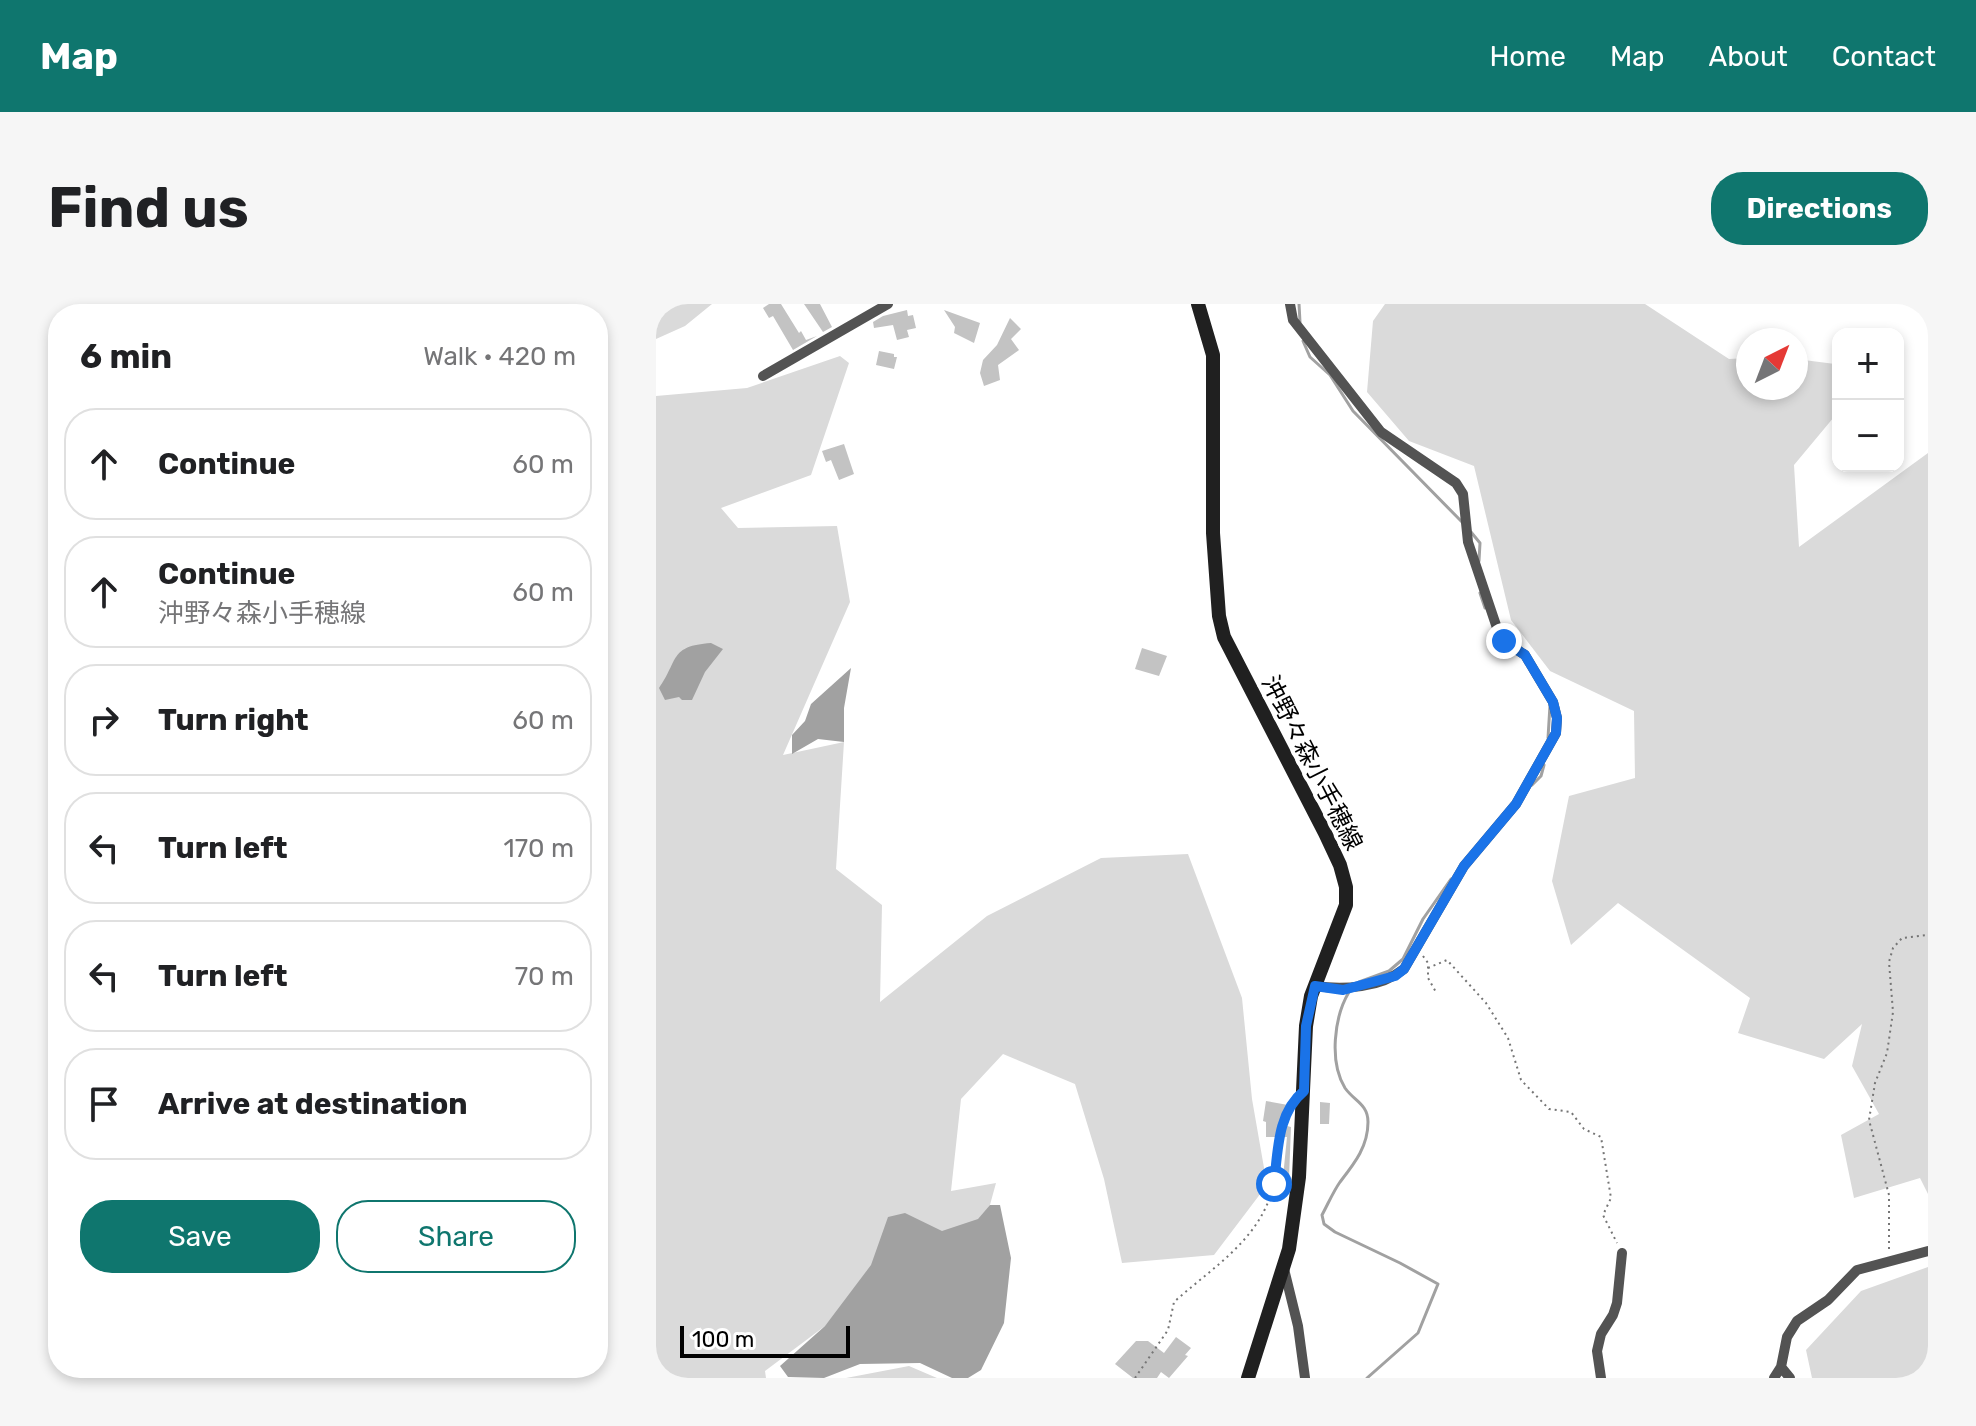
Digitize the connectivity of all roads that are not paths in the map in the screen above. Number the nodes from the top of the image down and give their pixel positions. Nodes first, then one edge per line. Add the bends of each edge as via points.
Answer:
1 (888, 304) edge
2 (1198, 304) edge
3 (1290, 304) edge
4 (763, 376) dead end
5 (1315, 986) junction
6 (1928, 1251) edge
7 (1622, 1253) road end
8 (1284, 1269) junction
9 (1781, 1367) junction
10 (1248, 1378) edge
11 (1305, 1378) edge
12 (1601, 1378) edge
13 (1774, 1378) edge
14 (1790, 1378) edge

1 - 4 street
2 - 5 main road, 沖野々森小手穂線 via 1213,355 1215,591 1224,637 1325,833 1346,887 1343,915
3 - 5 street via 1293,320 1381,432 1456,483 1463,494 1468,542 1498,631 1525,655 1557,718 1556,733 1516,804 1464,866 1404,969 1343,990
5 - 8 main road, 沖野々森小手穂線 via 1306,1026 1299,1177
6 - 9 street via 1857,1270 1828,1300 1797,1321 1787,1337
7 - 12 street via 1617,1303 1597,1351
8 - 10 main road, 沖野々森小手穂線
8 - 11 street
9 - 13 street
9 - 14 street

